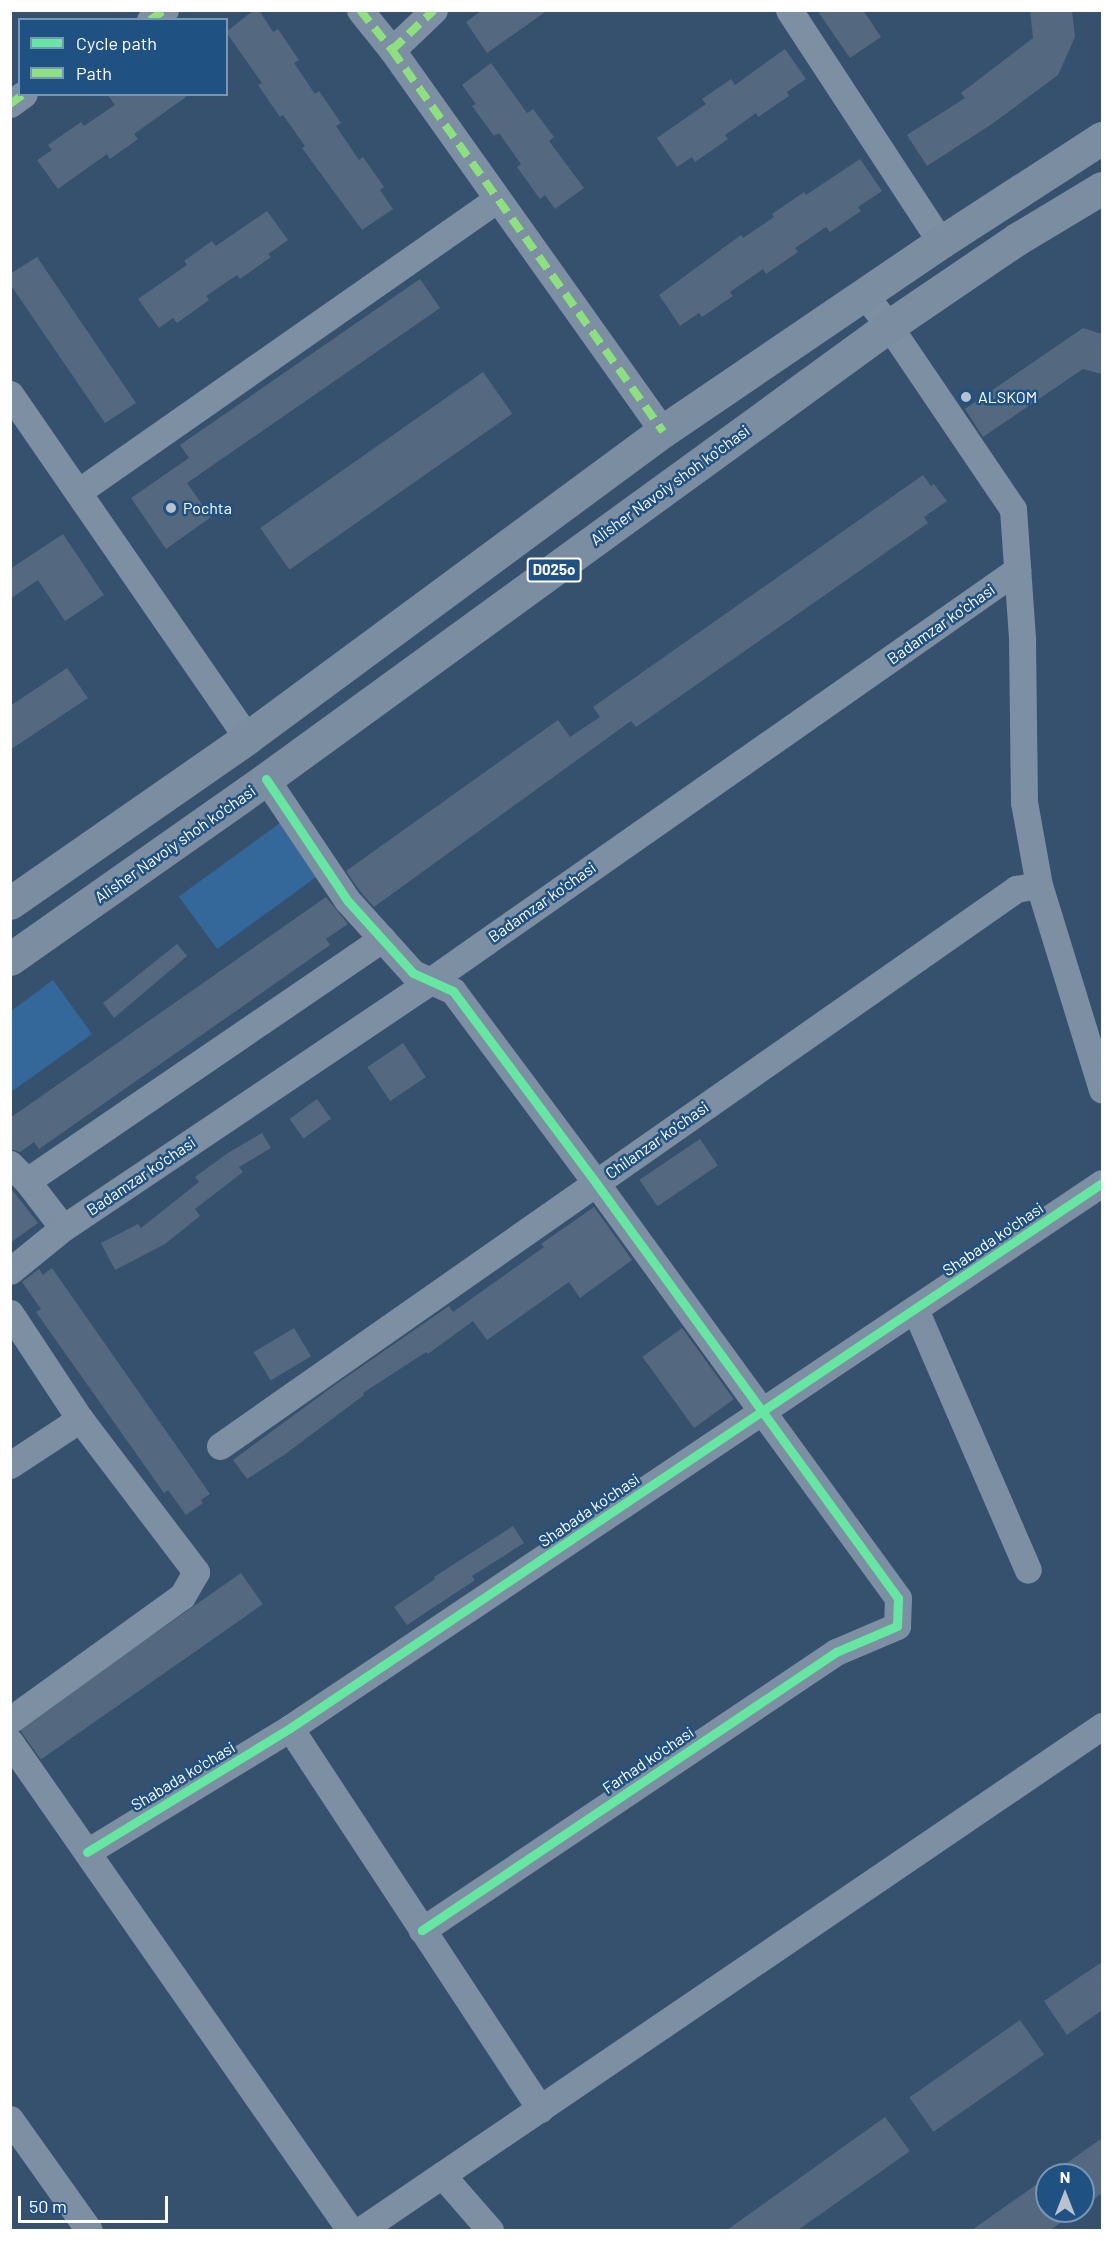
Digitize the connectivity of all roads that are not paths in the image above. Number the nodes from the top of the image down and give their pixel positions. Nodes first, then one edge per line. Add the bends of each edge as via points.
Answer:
1 (360, 10) edge
2 (434, 10) edge
3 (789, 10) edge
4 (392, 50) junction
5 (1102, 138) edge
6 (1102, 188) edge
7 (496, 200) junction
8 (941, 242) junction
9 (864, 294) junction
10 (889, 326) junction
11 (10, 394) edge
12 (663, 431) junction
13 (78, 492) junction
14 (1017, 570) junction
15 (247, 738) junction
16 (266, 779) junction
17 (1039, 885) junction
18 (10, 903) edge
19 (382, 939) junction
20 (10, 959) edge
21 (430, 981) junction
22 (1102, 1090) edge
23 (19, 1172) edge
24 (596, 1183) junction
25 (1102, 1183) edge
26 (63, 1228) junction
27 (10, 1271) edge
28 (915, 1309) junction
29 (10, 1312) edge
30 (762, 1412) junction
31 (80, 1419) junction
32 (220, 1446) dead end
33 (10, 1465) edge
34 (1028, 1570) dead end
35 (10, 1720) edge
36 (1102, 1726) edge
37 (290, 1728) junction
38 (10, 1742) edge
39 (87, 1852) junction
40 (422, 1930) junction
41 (540, 2109) junction
42 (10, 2119) edge
43 (442, 2175) junction
44 (89, 2230) edge
45 (350, 2230) edge
46 (362, 2230) edge
47 (490, 2230) edge

1 - 4 street
2 - 4 street
3 - 8 street
4 - 7 street
5 - 8 main road, D025o
6 - 10 main road, Alisher Navoiy shoh ko'chasi / D025o via 1017,239
7 - 12 street
7 - 13 street
8 - 9 main road, D025o
9 - 10 street
9 - 12 main road, D025o
10 - 14 street via 1013,509
10 - 16 main road, Alisher Navoiy shoh ko'chasi / D025o
11 - 13 street
12 - 15 main road, D025o
13 - 15 street
14 - 17 street via 1024,802
14 - 21 street, Badamzar ko'chasi
15 - 18 main road, D025o
16 - 19 street via 347,900
16 - 20 main road, Alisher Navoiy shoh ko'chasi / D025o
17 - 22 street
17 - 24 street, Chilanzar ko'chasi via 1016,889
19 - 21 street via 413,973
19 - 23 street
21 - 24 street via 453,991
21 - 26 street, Badamzar ko'chasi
23 - 26 street
24 - 30 street
24 - 32 street, Chilanzar ko'chasi
25 - 28 street, Shabada ko'chasi
26 - 27 street, Badamzar ko'chasi
28 - 30 street, Shabada ko'chasi
28 - 34 street
29 - 31 street
30 - 37 street, Shabada ko'chasi
30 - 40 street, Farhad ko'chasi via 897,1598 897,1626 837,1652
31 - 33 street
31 - 35 street via 196,1572 182,1596
36 - 41 street
37 - 39 street, Shabada ko'chasi
37 - 40 street
38 - 39 street
39 - 45 street
40 - 41 street
41 - 43 street
42 - 44 street
43 - 46 street
43 - 47 street

